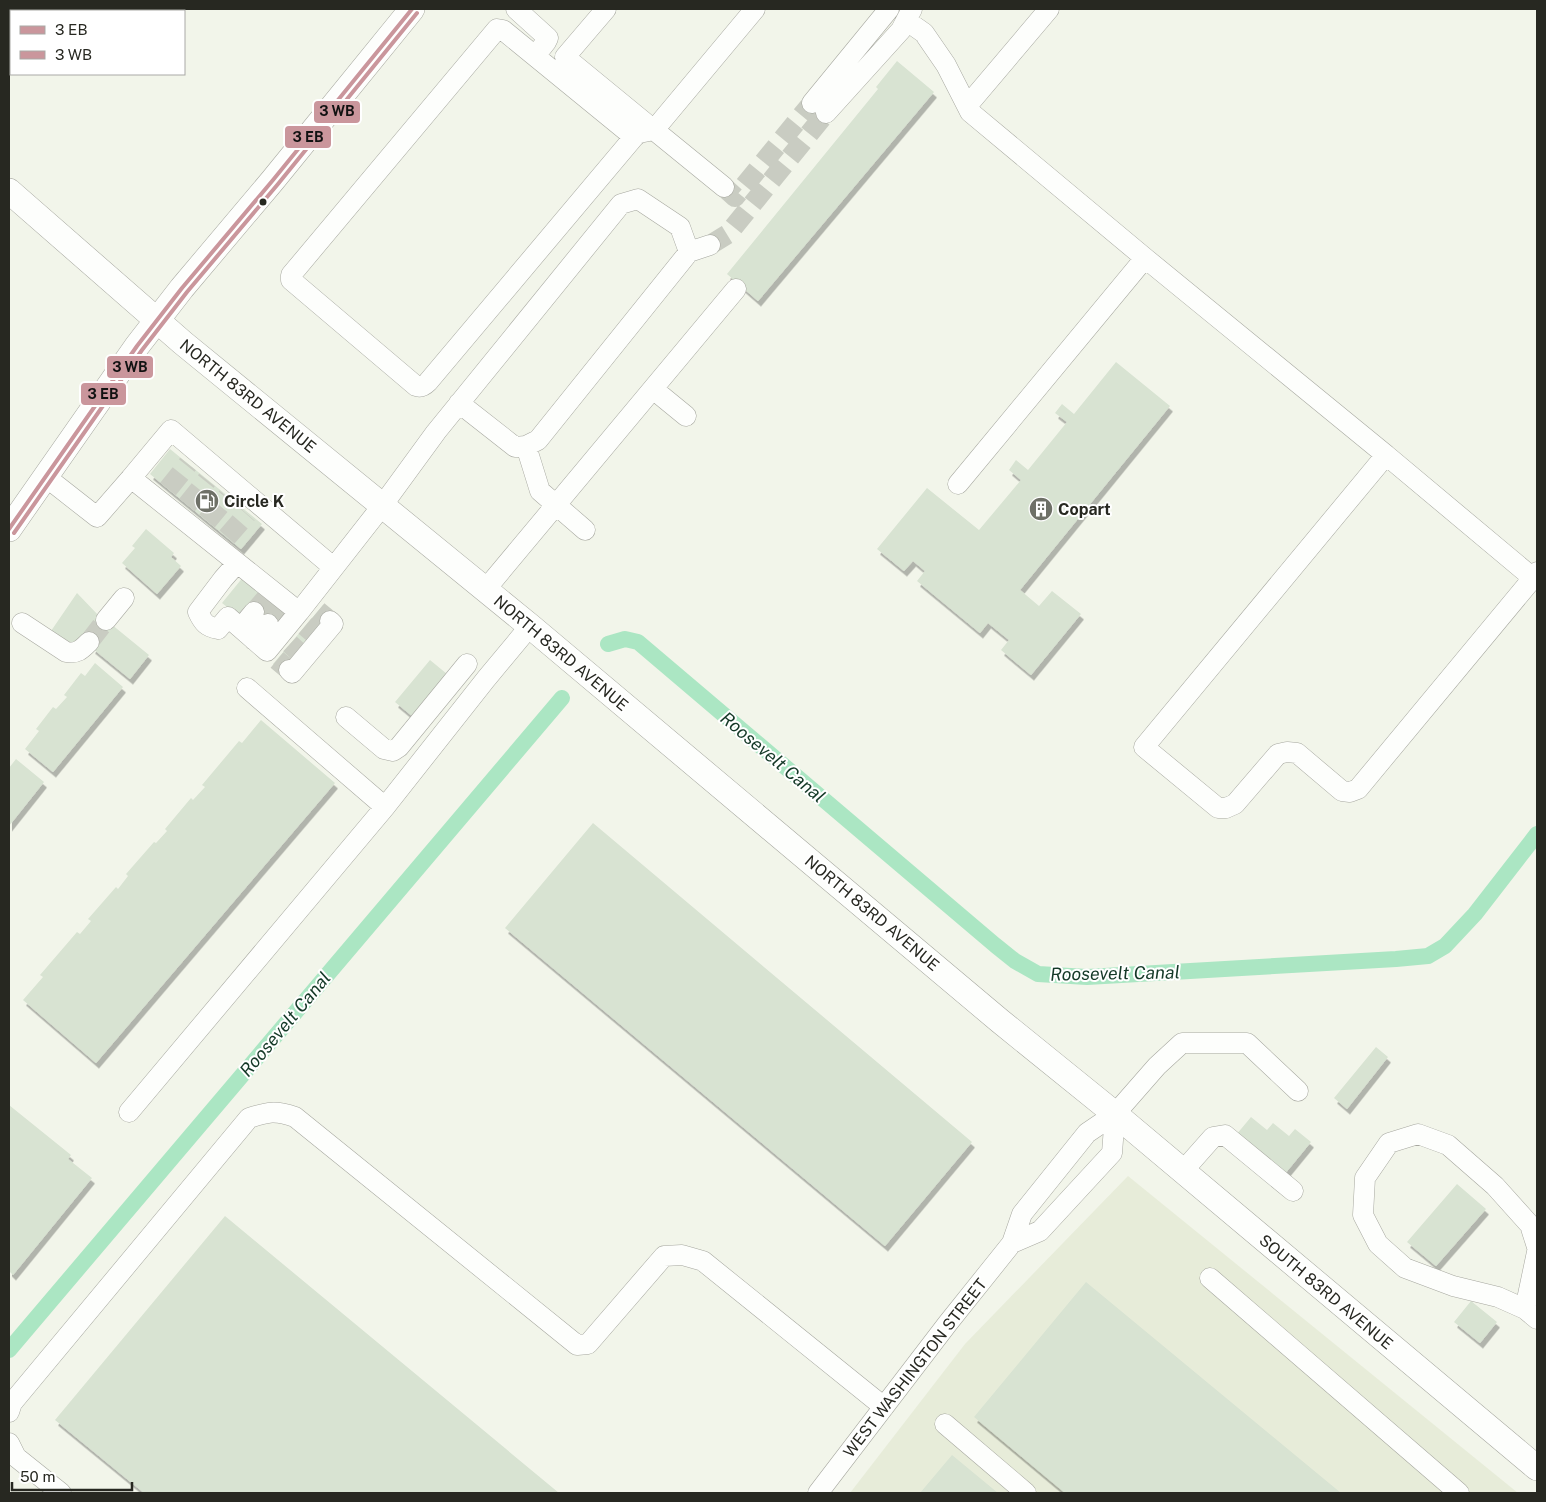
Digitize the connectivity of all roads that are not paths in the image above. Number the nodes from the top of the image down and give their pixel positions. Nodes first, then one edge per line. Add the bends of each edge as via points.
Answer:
1 (412, 9) edge
2 (516, 9) edge
3 (606, 9) edge
4 (755, 9) edge
5 (889, 9) edge
6 (1049, 9) edge
7 (910, 12) edge
8 (534, 56) junction
9 (967, 106) junction
10 (654, 130) junction
11 (634, 137) junction
12 (724, 187) tunnel mouth
13 (9, 191) edge
14 (710, 245) tunnel mouth
15 (690, 252) junction
16 (1145, 258) junction
17 (736, 289) dead end
18 (157, 321) junction
19 (653, 388) junction
20 (459, 403) junction
21 (686, 416) dead end
22 (526, 446) junction
23 (1386, 455) junction
24 (46, 477) junction
25 (131, 478) junction
26 (958, 484) dead end
27 (556, 505) junction
28 (382, 506) junction
29 (9, 529) edge
30 (585, 530) dead end
31 (237, 563) junction
32 (334, 567) junction
33 (1535, 575) edge
34 (485, 590) junction
35 (124, 598) dead end
36 (300, 613) junction
37 (106, 620) tunnel mouth
38 (22, 623) dead end
39 (530, 626) junction
40 (89, 642) tunnel mouth
41 (275, 643) junction
42 (468, 664) dead end
43 (247, 688) dead end
44 (346, 717) dead end
45 (385, 806) junction
46 (1298, 1091) dead end
47 (129, 1112) dead end
48 (1115, 1114) junction
49 (1182, 1172) junction
50 (1293, 1191) dead end
51 (1012, 1243) junction
52 (1537, 1247) edge
53 (1537, 1252) edge
54 (1210, 1278) dead end
55 (1531, 1314) edge
56 (884, 1407) junction
57 (9, 1412) edge
58 (944, 1424) dead end
59 (9, 1442) edge
60 (1537, 1468) edge
61 (61, 1493) edge
62 (818, 1493) edge
63 (1026, 1493) edge
64 (1459, 1493) edge

1 - 18 main road
2 - 8 street via 548,38
3 - 10 street via 566,57
4 - 10 street
5 - 7 street via 819,108 901,30
6 - 9 street
7 - 9 street via 946,65
8 - 11 street
8 - 11 street via 503,30 497,29 291,275 292,283 416,386 423,386
9 - 16 street via 970,112
10 - 11 street
10 - 12 street
13 - 18 main road, NORTH 83RD AVENUE
14 - 15 street
15 - 20 street via 680,227 638,199 621,204
15 - 22 street via 538,440
16 - 23 street
16 - 26 street
17 - 19 street
18 - 24 main road
18 - 28 main road, NORTH 83RD AVENUE
19 - 21 street
19 - 27 street
20 - 22 street via 515,447
20 - 28 street
22 - 27 street via 540,491
23 - 33 street
23 - 33 street via 1144,747 1218,808 1235,804 1278,754 1287,752 1297,753 1342,791 1358,789
24 - 25 street via 97,517
24 - 29 main road
25 - 31 street via 163,494 223,543
25 - 32 street via 171,430 193,459 231,491
27 - 30 street
27 - 34 street
28 - 32 street
28 - 34 main road, NORTH 83RD AVENUE
31 - 36 street
31 - 41 street via 198,612 202,621 210,628 218,629 228,617
32 - 36 street
34 - 39 main road, NORTH 83RD AVENUE
35 - 37 street
36 - 41 street
36 - 41 street
38 - 40 street via 73,654
39 - 45 street
39 - 48 main road, NORTH 83RD AVENUE
42 - 44 street via 399,747 393,750 384,749
43 - 45 street
45 - 47 street
46 - 48 street via 1247,1043 1182,1043
48 - 49 main road, SOUTH 83RD AVENUE
48 - 51 street, WEST WASHINGTON STREET via 1087,1133 1022,1214
48 - 51 street, WEST WASHINGTON STREET via 1112,1153 1040,1231
49 - 50 street via 1213,1137 1225,1135
49 - 60 main road, SOUTH 83RD AVENUE
51 - 56 street, WEST WASHINGTON STREET
52 - 55 street via 1530,1225 1495,1186 1448,1145 1418,1134 1389,1143 1365,1178 1363,1214 1378,1244 1405,1268 1452,1286 1498,1297
53 - 55 street
54 - 64 street
56 - 57 street via 704,1261 682,1255 664,1256 588,1344 577,1345 300,1121 281,1112 249,1118 12,1403
56 - 62 street, WEST WASHINGTON STREET
58 - 63 street
59 - 61 street via 16,1457

